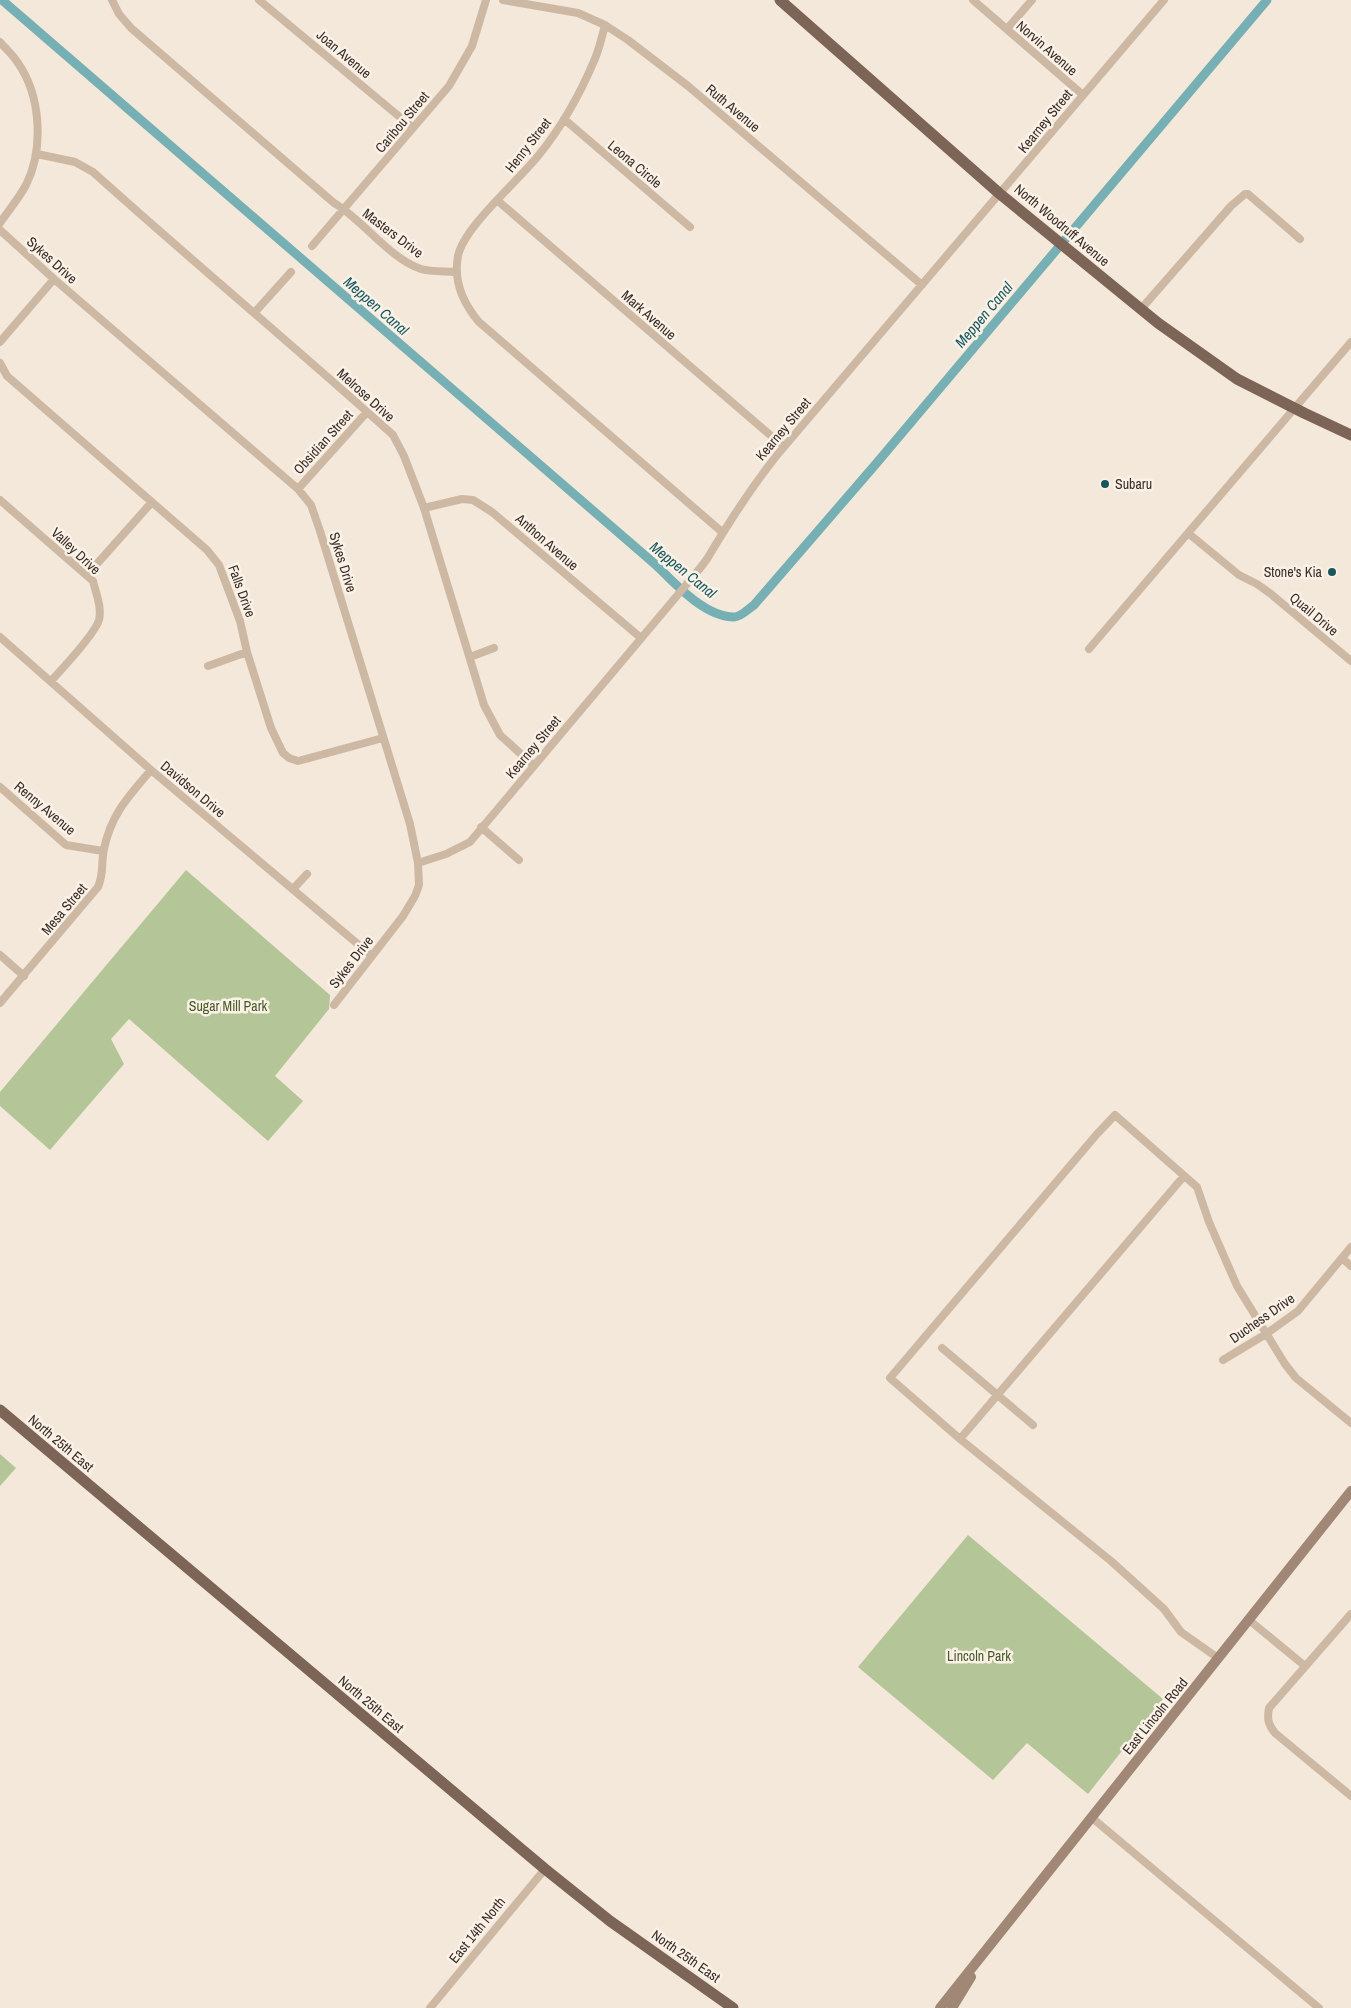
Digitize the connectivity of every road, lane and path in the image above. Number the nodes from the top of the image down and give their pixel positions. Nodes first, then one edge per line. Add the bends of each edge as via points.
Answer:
1 (112, 0) edge
2 (259, 0) edge
3 (486, 0) edge
4 (503, 0) edge
5 (780, 0) edge
6 (973, 0) edge
7 (1032, 0) edge
8 (1164, 0) edge
9 (606, 25) junction
10 (1007, 29) junction
11 (0, 42) edge
12 (1083, 94) junction
13 (564, 119) junction
14 (413, 128) junction
15 (37, 154) junction
16 (1000, 194) junction
17 (498, 201) junction
18 (345, 209) junction
19 (0, 223) edge
20 (690, 227) dead end
21 (0, 230) edge
22 (1300, 239) dead end
23 (312, 246) dead end
24 (291, 272) dead end
25 (456, 272) junction
26 (54, 279) junction
27 (922, 285) junction
28 (1141, 309) junction
29 (255, 312) junction
30 (0, 342) edge
31 (1351, 342) edge
32 (0, 363) edge
33 (1295, 408) junction
34 (367, 412) junction
35 (1351, 435) edge
36 (784, 447) junction
37 (298, 489) junction
38 (0, 500) edge
39 (152, 502) junction
40 (424, 508) junction
41 (722, 532) junction
42 (1188, 533) junction
43 (88, 575) junction
44 (0, 637) edge
45 (641, 638) junction
46 (494, 648) dead end
47 (1089, 649) dead end
48 (247, 652) junction
49 (470, 657) junction
50 (1351, 662) edge
51 (208, 666) dead end
52 (51, 681) junction
53 (383, 738) junction
54 (533, 765) junction
55 (151, 770) junction
56 (0, 787) edge
57 (481, 828) junction
58 (103, 851) junction
59 (519, 860) dead end
60 (418, 863) junction
61 (307, 874) dead end
62 (293, 889) junction
63 (0, 955) edge
64 (372, 956) junction
65 (24, 976) junction
66 (0, 1003) edge
67 (334, 1005) dead end
68 (1184, 1176) junction
69 (1351, 1247) edge
70 (1342, 1258) junction
71 (1351, 1266) edge
72 (1266, 1334) junction
73 (942, 1348) dead end
74 (1223, 1360) dead end
75 (998, 1395) junction
76 (0, 1410) edge
77 (1351, 1424) edge
78 (1033, 1425) dead end
79 (960, 1439) junction
80 (1351, 1491) edge
81 (1351, 1614) edge
82 (1249, 1620) junction
83 (1218, 1658) junction
84 (1305, 1666) junction
85 (1351, 1796) edge
86 (1091, 1818) junction
87 (544, 1869) junction
88 (980, 1958) junction
89 (430, 2008) edge
90 (733, 2008) edge
91 (940, 2008) edge
92 (952, 2008) edge
93 (1319, 2008) edge

1 - 18 street, Masters Drive via 131,28 334,203
2 - 14 street, Joan Avenue
3 - 14 street, Caribou Street via 472,46 462,66
4 - 9 street, Ruth Avenue via 578,13
5 - 16 main road, North Woodruff Avenue
6 - 10 street, Norvin Avenue
7 - 10 street
8 - 12 street, Kearney Street
9 - 13 street, Henry Street via 595,60
9 - 27 street, Ruth Avenue via 688,86
10 - 12 street, Norvin Avenue
11 - 15 street via 18,63 28,82 38,125
12 - 16 street, Kearney Street
13 - 17 street, Henry Street via 538,156
13 - 20 street, Leona Circle
14 - 18 street, Caribou Street
15 - 19 street via 27,183
15 - 29 street, Melrose Drive via 75,162 93,172
16 - 27 street, Kearney Street
16 - 28 main road, North Woodruff Avenue
17 - 25 street, Henry Street via 466,240 458,254
17 - 36 street, Mark Avenue
18 - 23 street, Caribou Street
18 - 25 street, Masters Drive via 359,224 414,266
21 - 26 street, Sykes Drive
22 - 28 street via 1245,194
24 - 29 street
25 - 41 street via 460,293 479,322
26 - 30 street
26 - 37 street, Sykes Drive
27 - 36 street, Kearney Street
28 - 33 main road, North Woodruff Avenue via 1237,378
29 - 34 street, Melrose Drive
31 - 33 street
32 - 39 street, Falls Drive via 6,376
33 - 35 main road, North Woodruff Avenue
33 - 42 street
34 - 37 street, Obsidian Street
34 - 40 street, Melrose Drive via 393,435
36 - 41 street, Kearney Street via 756,481
37 - 53 street, Sykes Drive via 310,505 320,531
38 - 43 street, Valley Drive
39 - 43 street
39 - 48 street, Falls Drive via 219,564 240,621
40 - 45 street, Anthon Avenue via 462,499 473,500 492,512
40 - 49 street, Melrose Drive
41 - 45 street, Kearney Street via 710,555
42 - 47 street
42 - 50 street, Quail Drive via 1239,575 1271,594
43 - 52 street, Valley Drive via 94,581 99,620
44 - 52 street, Davidson Drive
45 - 54 street, Kearney Street
46 - 49 street
48 - 51 street
48 - 53 street, Falls Drive via 271,728 283,753 289,758 298,760
49 - 54 street, Melrose Drive via 484,705 500,735
52 - 55 street, Davidson Drive
53 - 60 street, Sykes Drive via 410,824
54 - 57 street, Kearney Street
55 - 58 street, Mesa Street via 121,804 110,824
55 - 62 street, Davidson Drive
56 - 58 street, Renny Avenue via 66,845
57 - 59 street
57 - 60 street, Kearney Street via 470,842
58 - 65 street, Mesa Street via 102,877 98,887
60 - 64 street, Sykes Drive via 419,885 415,896
61 - 62 street
62 - 64 street, Davidson Drive
63 - 65 street
64 - 67 street, Sykes Drive
65 - 66 street, Mesa Street
68 - 72 street via 1196,1188 1237,1286
68 - 75 street
68 - 79 street via 1116,1115 992,1257 890,1378
69 - 70 street, Duchess Drive
70 - 71 street
70 - 72 street, Duchess Drive via 1298,1311
72 - 74 street, Duchess Drive
72 - 77 street via 1296,1378
73 - 75 street
75 - 78 street
75 - 79 street
76 - 87 main road, North 25th East
79 - 83 street via 1110,1561 1164,1609 1181,1632
80 - 82 main road, East Lincoln Road
81 - 84 street
82 - 83 main road, East Lincoln Road
82 - 84 street
83 - 86 main road, East Lincoln Road
84 - 85 street via 1269,1708 1269,1725 1280,1738
86 - 88 main road, East Lincoln Road
86 - 93 street
87 - 89 street, East 14th North
87 - 90 main road, North 25th East via 610,1922
88 - 91 main road, East Lincoln Road
88 - 92 main road, East Lincoln Road

